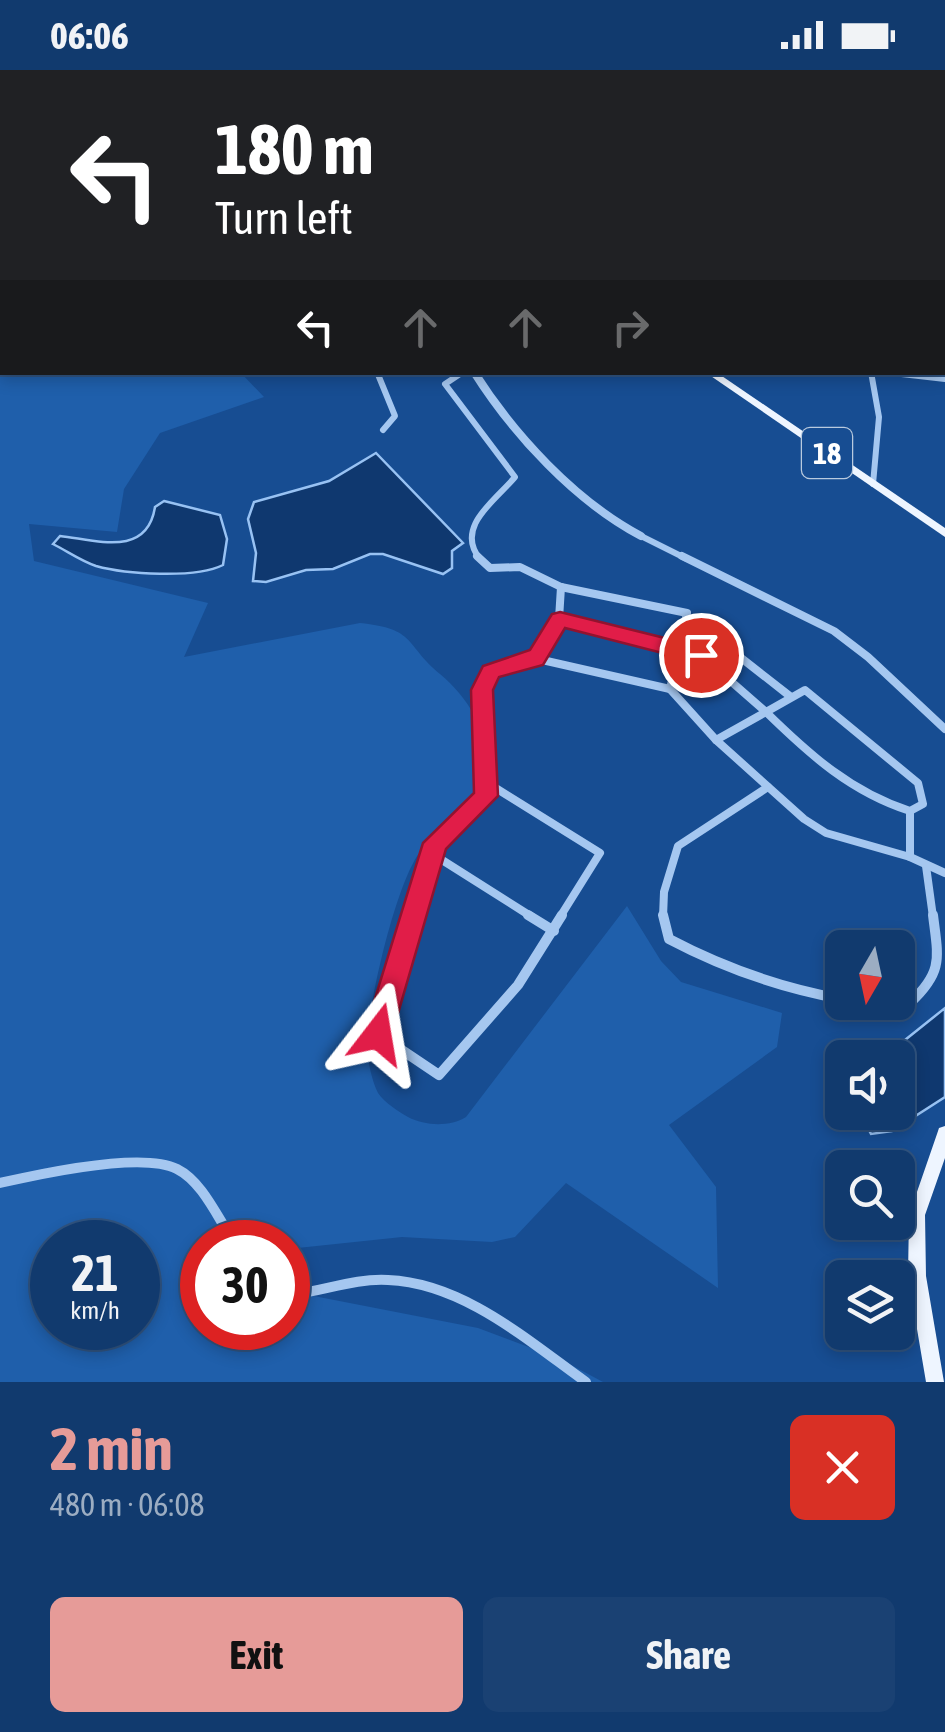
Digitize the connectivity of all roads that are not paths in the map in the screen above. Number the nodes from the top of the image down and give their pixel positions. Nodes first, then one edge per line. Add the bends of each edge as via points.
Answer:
1 (378, 375) edge
2 (458, 375) edge
3 (476, 375) edge
4 (713, 375) edge
5 (872, 375) edge
6 (910, 375) edge
7 (945, 379) edge
8 (383, 430) dead end
9 (873, 484) junction
10 (945, 533) edge
11 (640, 536) joint
12 (561, 586) junction
13 (560, 619) junction
14 (683, 631) junction
15 (678, 649) junction
16 (536, 659) junction
17 (670, 690) junction
18 (791, 697) junction
19 (766, 712) junction
20 (945, 729) edge
21 (716, 740) junction
22 (486, 782) junction
23 (768, 787) junction
24 (910, 810) junction
25 (431, 853) junction
26 (910, 857) junction
27 (926, 866) junction
28 (945, 873) edge
29 (554, 931) junction
30 (825, 994) edge
31 (915, 998) edge
32 (945, 1134) edge
33 (0, 1182) edge
34 (218, 1220) edge
35 (310, 1291) edge
36 (586, 1382) edge
37 (935, 1382) edge

1 - 8 street via 396,416
2 - 12 street via 445,384 515,476 476,518 471,546 490,568 520,568
3 - 11 street via 488,397 589,501
4 - 9 main road, 18
5 - 9 street via 879,417
6 - 7 street
9 - 10 main road, 18
11 - 20 street via 834,631
12 - 13 street
12 - 14 street via 688,613
13 - 15 street
13 - 16 street
14 - 15 street
14 - 18 street via 716,638
15 - 17 street
15 - 19 street via 701,655
16 - 17 street
16 - 22 street via 491,671 484,680
17 - 21 street
18 - 19 street
18 - 24 street via 805,690 918,783 923,804
19 - 21 street
19 - 24 street via 843,783
21 - 23 street
22 - 25 street via 486,796
22 - 29 street via 600,852
23 - 26 street via 826,833
23 - 30 street via 678,846 662,922 669,939 701,955
24 - 26 street
25 - 29 street
25 - 29 street via 378,1034 430,1070 439,1075 518,985
26 - 27 street
27 - 28 street
27 - 31 street via 939,962
32 - 37 main road via 917,1215 917,1276
33 - 34 street via 49,1170 164,1164 188,1177
35 - 36 street via 356,1281 425,1283 476,1306

